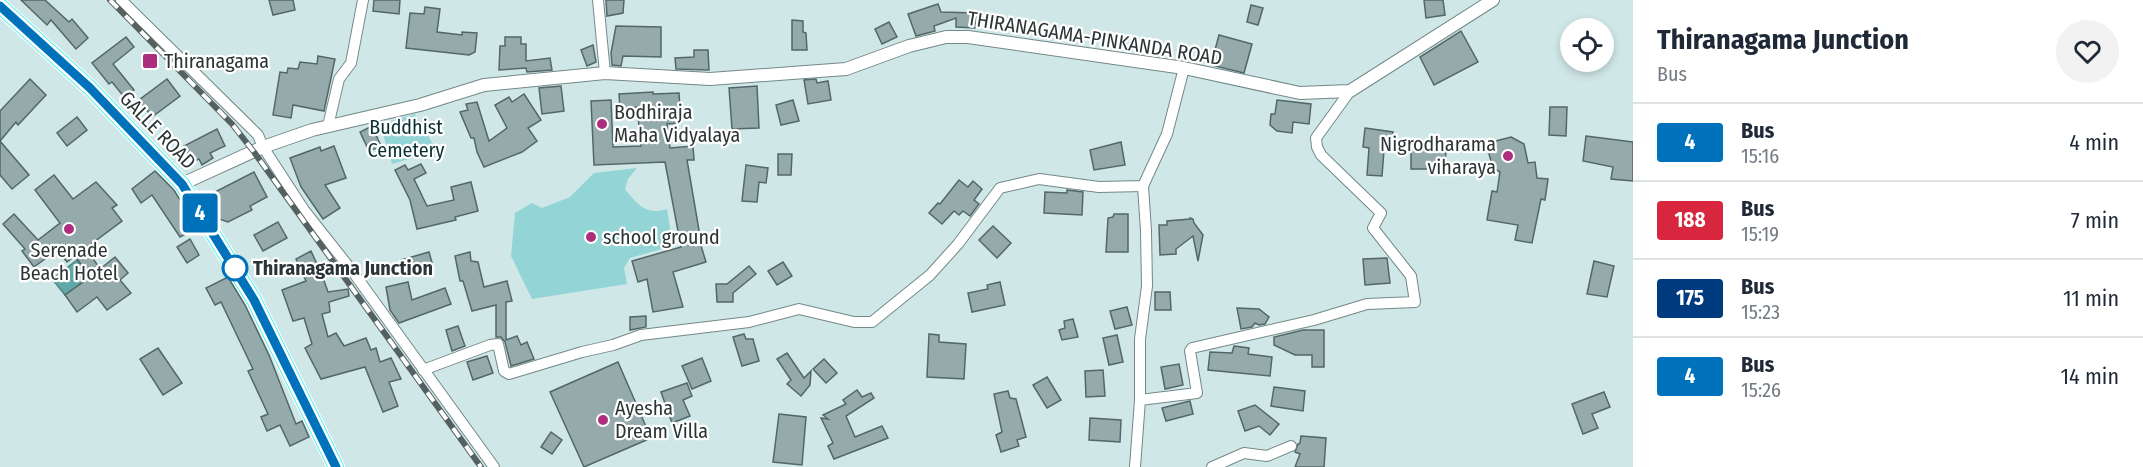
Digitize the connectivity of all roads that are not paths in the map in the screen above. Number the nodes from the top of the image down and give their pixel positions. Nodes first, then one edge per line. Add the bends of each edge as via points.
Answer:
1 (121, 0) edge
2 (363, 0) edge
3 (598, 0) edge
4 (1493, 0) edge
5 (0, 6) edge
6 (1184, 68) junction
7 (605, 73) junction
8 (1350, 91) junction
9 (327, 126) junction
10 (258, 135) junction
11 (279, 141) junction
12 (263, 147) junction
13 (182, 184) junction
14 (1143, 186) junction
15 (423, 370) junction
16 (1140, 400) junction
17 (1291, 446) dead end
18 (336, 467) edge
19 (494, 467) edge
20 (1136, 467) edge
21 (1212, 467) edge

1 - 10 street
2 - 9 street via 351,63 339,79
3 - 7 street
4 - 8 street
5 - 13 highway, GALLE ROAD via 90,88
6 - 7 street, THIRANAGAMA-PINKANDA ROAD via 945,37 846,69 710,79
6 - 8 street, THIRANAGAMA-PINKANDA ROAD via 1300,93
6 - 14 street via 1167,134
7 - 9 street, THIRANAGAMA-PINKANDA ROAD via 484,85 420,105
8 - 16 street via 1316,138 1317,147 1381,213 1373,228 1412,276 1415,302 1366,304 1192,348 1197,393
9 - 11 street, THIRANAGAMA-PINKANDA ROAD
10 - 11 street
10 - 12 street
11 - 12 street, THIRANAGAMA-PINKANDA ROAD
12 - 13 street, THIRANAGAMA-PINKANDA ROAD
12 - 15 street via 304,210
13 - 18 highway, GALLE ROAD via 254,300
14 - 15 street via 1099,187 1039,178 1000,188 930,275 872,322 854,322 799,309 749,322 641,335 509,374 504,372 498,344
14 - 16 street via 1147,286 1140,339
15 - 19 street
16 - 20 street
17 - 21 street via 1267,456 1244,453

